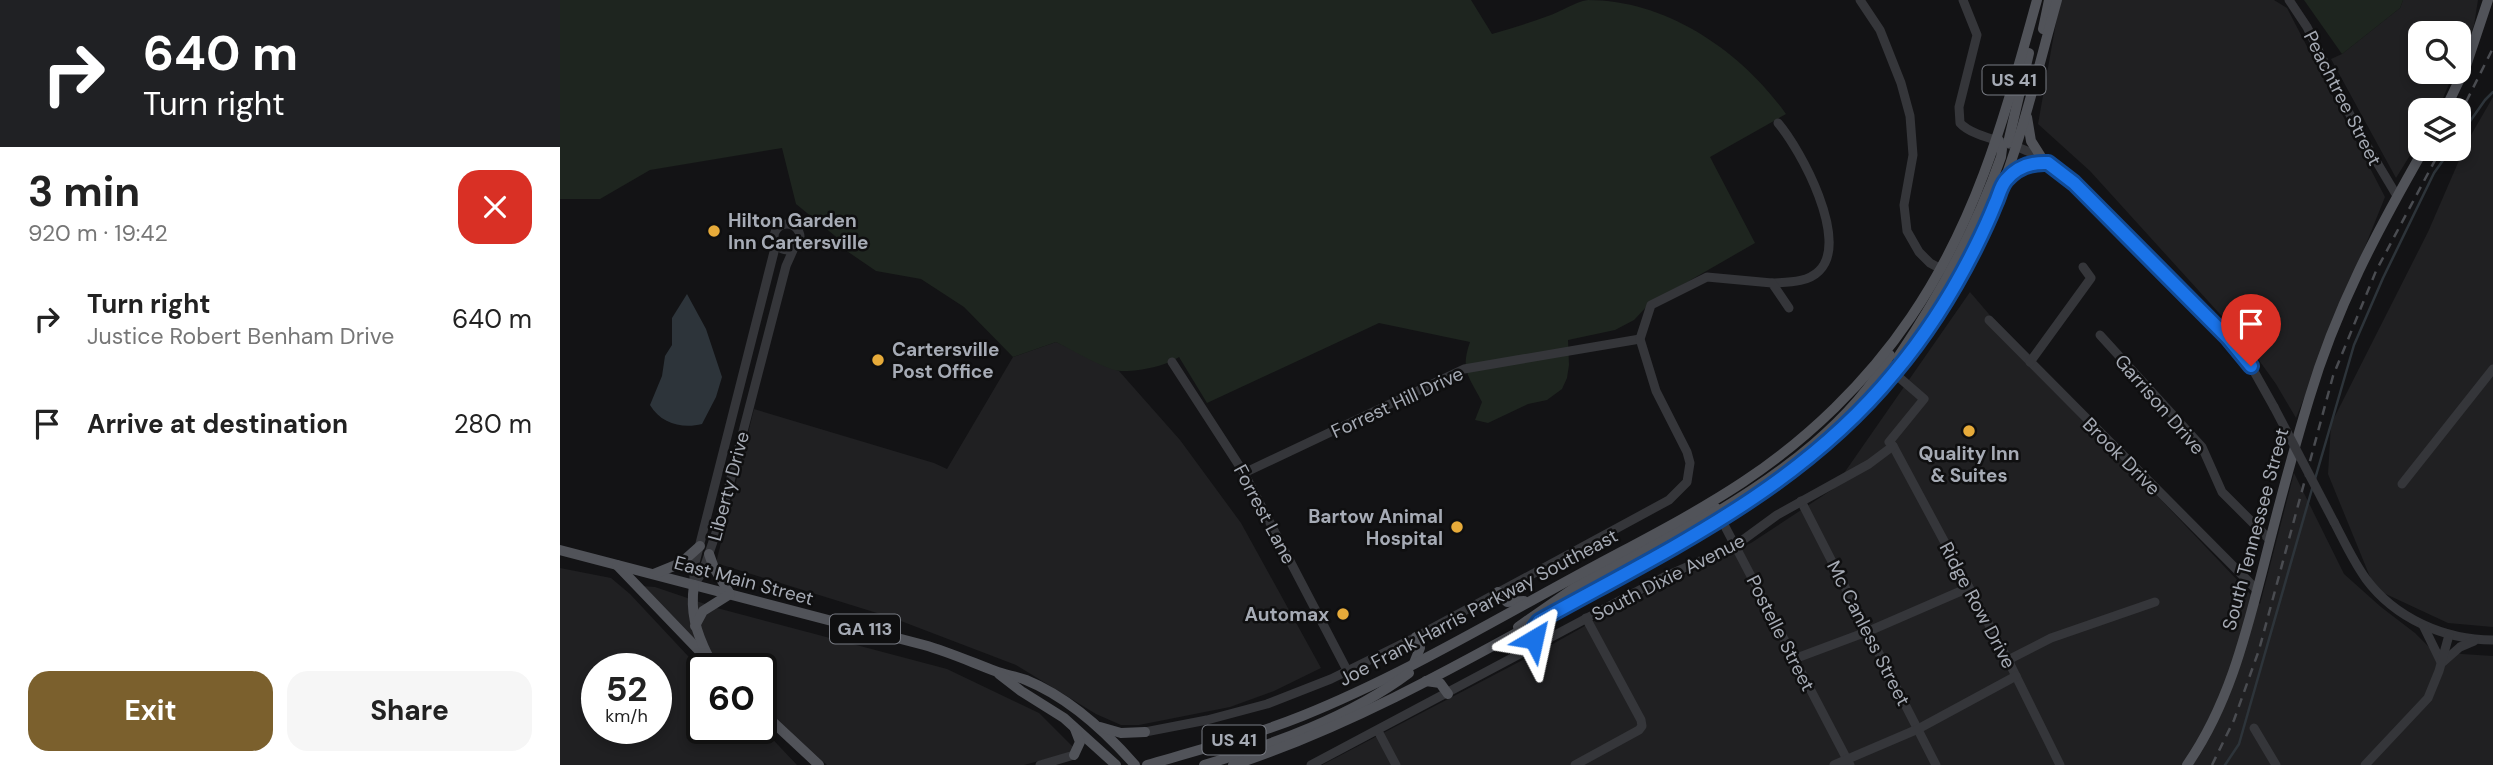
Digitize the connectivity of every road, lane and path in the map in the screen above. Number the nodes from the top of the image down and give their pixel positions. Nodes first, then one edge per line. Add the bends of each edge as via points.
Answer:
1 (1860, 0) edge
2 (1963, 0) edge
3 (2037, 0) edge
4 (2049, 0) edge
5 (2057, 0) edge
6 (2289, 0) edge
7 (2488, 0) edge
8 (2040, 60) junction
9 (2451, 98) edge
10 (2027, 107) junction
11 (1778, 123) dead end
12 (2007, 143) junction
13 (2046, 161) junction
14 (2417, 161) edge
15 (2003, 185) junction
16 (2397, 196) junction
17 (776, 244) junction
18 (794, 248) junction
19 (2083, 267) dead end
20 (1941, 269) junction
21 (1772, 283) junction
22 (766, 289) junction
23 (779, 295) junction
24 (1788, 308) dead end
25 (1989, 320) dead end
26 (2099, 335) dead end
27 (1640, 339) junction
28 (1172, 362) dead end
29 (2030, 362) junction
30 (2493, 369) edge
31 (1894, 373) junction
32 (1884, 384) junction
33 (739, 389) junction
34 (753, 393) junction
35 (731, 420) junction
36 (745, 423) junction
37 (1893, 446) junction
38 (1244, 473) junction
39 (2402, 484) dead end
40 (1801, 501) junction
41 (1717, 510) junction
42 (2270, 540) junction
43 (1736, 545) junction
44 (560, 550) edge
45 (704, 550) junction
46 (617, 565) junction
47 (654, 575) junction
48 (694, 585) junction
49 (1968, 588) junction
50 (2257, 590) junction
51 (1498, 592) junction
52 (730, 594) junction
53 (1536, 598) junction
54 (2155, 602) dead end
55 (1586, 618) junction
56 (1539, 621) junction
57 (2423, 625) junction
58 (695, 626) junction
59 (1869, 631) junction
60 (2449, 635) junction
61 (1416, 636) junction
62 (1506, 638) junction
63 (2479, 640) junction
64 (2493, 640) edge
65 (1537, 645) junction
66 (700, 653) edge
67 (708, 653) edge
68 (1427, 657) junction
69 (1794, 659) junction
70 (2008, 660) junction
71 (1412, 665) junction
72 (2441, 665) junction
73 (997, 672) junction
74 (1348, 672) junction
75 (2015, 676) junction
76 (1426, 681) junction
77 (1448, 694) junction
78 (1072, 724) junction
79 (777, 726) edge
80 (1097, 726) junction
81 (2254, 728) dead end
82 (1917, 729) junction
83 (1378, 731) junction
84 (1145, 732) junction
85 (1096, 749) junction
86 (1074, 755) junction
87 (1133, 762) edge
88 (1848, 762) edge
89 (818, 765) edge
90 (1040, 765) edge
91 (1099, 765) edge
92 (1116, 765) edge
93 (1147, 765) edge
94 (1203, 765) edge
95 (1233, 765) edge
96 (1311, 765) edge
97 (1396, 765) edge
98 (1575, 765) edge
99 (1834, 765) edge
100 (1936, 765) edge
101 (2060, 765) edge
102 (2186, 765) edge
103 (2276, 765) edge
104 (2365, 765) edge

1 - 20 street via 1880,30 1910,116 1913,155 1904,205 1907,231 1919,252
2 - 12 street via 1978,34 1959,119 1970,131
3 - 12 main road, Joe Frank Harris Parkway Southeast / US 41
4 - 8 main road
5 - 8 main road, Joe Frank Harris Parkway Southeast / US 41
6 - 16 street, Peachtree Street
7 - 9 main road
8 - 10 main road, Joe Frank Harris Parkway Southeast / US 41
10 - 12 main road, Joe Frank Harris Parkway Southeast / US 41
10 - 13 main road via 2029,136
11 - 21 street via 1793,141 1813,183 1829,237 1829,253 1818,272 1808,278
12 - 13 street
12 - 15 main road, Joe Frank Harris Parkway Southeast / US 41
12 - 20 main road, Joe Frank Harris Parkway Southeast / US 41
12 - 32 main road via 1971,232
13 - 15 main road via 2022,167
13 - 57 street, bridge via 2082,190 2251,366 2353,559 2372,586
14 - 16 main road, South Tennessee Street
15 - 31 main road, Joe Frank Harris Parkway Southeast / US 41 via 1961,274
16 - 42 main road, South Tennessee Street via 2330,335
17 - 18 street via 784,250
17 - 18 street via 775,230 790,225 800,235
17 - 22 street, Liberty Drive
18 - 23 street, Liberty Drive
19 - 29 street via 2091,278
20 - 41 main road, Joe Frank Harris Parkway Southeast / US 41 via 1898,336 1845,397
21 - 24 street
21 - 27 street via 1707,277 1651,305
22 - 23 street
22 - 33 street, Liberty Drive
23 - 34 street, Liberty Drive
25 - 29 street, Brook Drive
26 - 42 street, Garrison Drive via 2202,447 2222,492
27 - 38 street, Forrest Hill Drive via 1464,369
27 - 51 street via 1657,391 1689,458 1687,482 1669,500
28 - 38 street, Forrest Lane
29 - 50 street, Brook Drive
30 - 39 street
31 - 32 main road, Joe Frank Harris Parkway Southeast / US 41
31 - 37 street, South Dixie Avenue via 1924,399 1889,442
32 - 41 main road, Joe Frank Harris Parkway Southeast / US 41 via 1789,474
33 - 34 street
33 - 35 street, Liberty Drive
34 - 36 street, Liberty Drive
35 - 36 street
35 - 45 street, Liberty Drive
36 - 45 street, Liberty Drive
37 - 40 street, South Dixie Avenue
37 - 49 street, Ridge Row Drive
38 - 74 street, Forrest Lane
40 - 43 street, South Dixie Avenue
40 - 59 street, Mc Canless Street
41 - 43 street, Postelle Street
41 - 53 main road, Joe Frank Harris Parkway Southeast / US 41
41 - 56 main road, Joe Frank Harris Parkway Southeast / US 41
41 - 62 main road via 1574,588
42 - 50 main road, South Tennessee Street
43 - 55 street, South Dixie Avenue
43 - 69 street, Postelle Street
44 - 46 main road, East Main Street / GA 113
45 - 47 main road
45 - 48 street, Liberty Drive via 703,571
45 - 52 main road
46 - 47 main road, East Main Street / GA 113
46 - 66 main road
47 - 48 main road, East Main Street / GA 113
48 - 52 main road, East Main Street / GA 113
48 - 58 main road
49 - 59 street
49 - 70 street, Ridge Row Drive
50 - 102 main road, South Tennessee Street via 2228,690
51 - 53 main road via 1510,603
51 - 61 street
52 - 58 main road via 703,611
52 - 73 main road, East Main Street / GA 113 via 932,648
53 - 68 main road, Joe Frank Harris Parkway Southeast / US 41
54 - 70 street via 2051,638
55 - 65 street, South Dixie Avenue
55 - 98 street via 1642,726
56 - 62 main road, Joe Frank Harris Parkway Southeast / US 41
56 - 65 main road via 1533,632
57 - 60 street
57 - 72 street
58 - 67 main road
59 - 69 street
59 - 82 street, Mc Canless Street
60 - 63 street
60 - 72 street
61 - 71 main road via 1420,648
61 - 74 street
62 - 76 main road, Joe Frank Harris Parkway Southeast / US 41
63 - 64 street
63 - 72 street via 2460,647
65 - 77 street, South Dixie Avenue
68 - 71 main road, Joe Frank Harris Parkway Southeast / US 41
68 - 94 main road via 1396,682 1321,722
69 - 88 street, Postelle Street
70 - 75 street, Ridge Row Drive
71 - 93 main road, Joe Frank Harris Parkway Southeast / US 41 via 1289,721
72 - 104 street via 2424,703
73 - 78 main road, East Main Street / GA 113
73 - 80 main road, East Main Street / GA 113 via 1036,685
74 - 84 street via 1267,704
75 - 82 street
75 - 101 street, Ridge Row Drive
76 - 77 main road via 1440,683
76 - 95 main road, Joe Frank Harris Parkway Southeast / US 41 via 1309,737
77 - 83 street, South Dixie Avenue
78 - 85 main road, East Main Street / GA 113
78 - 86 main road via 1080,742
79 - 89 main road
80 - 84 main road via 1122,733
80 - 87 main road, East Main Street / GA 113
81 - 103 street
82 - 88 street
82 - 100 street, Mc Canless Street
83 - 96 street, South Dixie Avenue
83 - 97 street
84 - 87 main road via 1129,744
85 - 86 main road
85 - 91 main road
85 - 92 main road, East Main Street / GA 113
86 - 90 street
88 - 99 street

